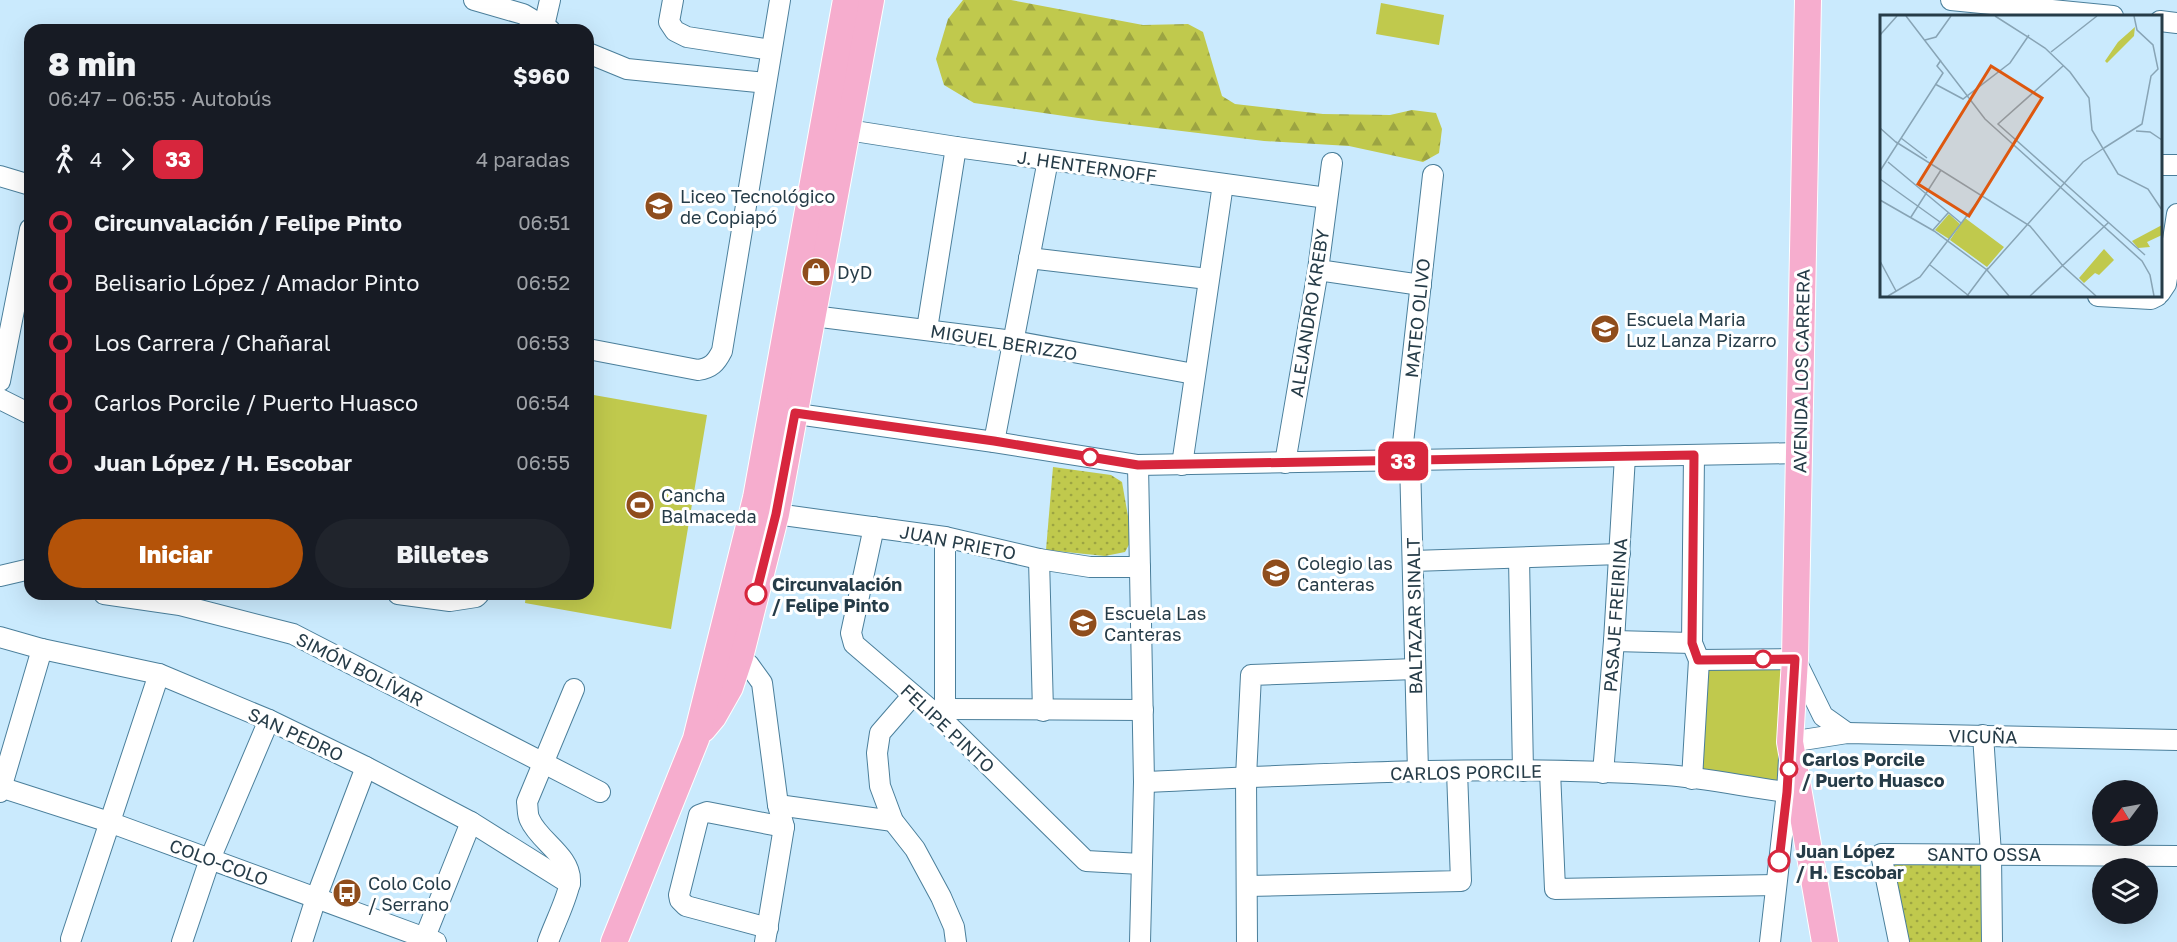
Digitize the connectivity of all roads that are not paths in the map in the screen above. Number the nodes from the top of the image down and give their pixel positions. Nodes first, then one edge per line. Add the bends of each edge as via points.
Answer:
1 (474, 0) edge
2 (550, 0) edge
3 (673, 0) edge
4 (780, 0) edge
5 (846, 0) edge
6 (871, 0) edge
7 (1808, 0) edge
8 (1952, 0) edge
9 (2093, 7) edge
10 (1953, 15) edge
11 (2111, 15) edge
12 (2162, 21) edge
13 (2177, 23) edge
14 (540, 24) edge
15 (547, 24) edge
16 (771, 51) junction
17 (594, 55) edge
18 (766, 83) junction
19 (848, 130) junction
20 (956, 147) junction
21 (1048, 160) junction
22 (1332, 163) dead end
23 (1433, 175) dead end
24 (0, 176) edge
25 (24, 183) edge
26 (1222, 184) junction
27 (1327, 198) junction
28 (2177, 214) edge
29 (1029, 258) junction
30 (24, 259) edge
31 (1317, 270) junction
32 (1208, 279) junction
33 (1421, 285) junction
34 (2162, 290) edge
35 (2116, 297) edge
36 (2154, 297) edge
37 (813, 316) junction
38 (927, 329) junction
39 (1013, 341) junction
40 (594, 350) edge
41 (1194, 374) junction
42 (0, 381) edge
43 (0, 399) edge
44 (24, 411) edge
45 (783, 412) junction
46 (994, 441) junction
47 (1799, 453) junction
48 (1694, 455) junction
49 (1625, 456) junction
50 (1406, 461) junction
51 (1285, 463) junction
52 (1138, 465) junction
53 (1182, 465) junction
54 (776, 514) junction
55 (874, 526) junction
56 (945, 537) junction
57 (1620, 554) junction
58 (1519, 558) junction
59 (1039, 559) junction
60 (1413, 561) junction
61 (1140, 567) junction
62 (24, 571) edge
63 (0, 578) edge
64 (24, 583) edge
65 (145, 600) edge
66 (0, 637) edge
67 (1614, 641) junction
68 (42, 649) junction
69 (1695, 652) junction
70 (740, 657) junction
71 (1795, 659) junction
72 (1415, 669) junction
73 (159, 674) junction
74 (574, 688) dead end
75 (913, 695) junction
76 (1143, 710) junction
77 (1043, 711) junction
78 (946, 716) junction
79 (269, 720) junction
80 (1847, 733) junction
81 (1983, 735) junction
82 (696, 739) junction
83 (2177, 740) edge
84 (1790, 742) junction
85 (544, 764) junction
86 (366, 767) junction
87 (1457, 771) junction
88 (1522, 771) junction
89 (1550, 771) junction
90 (1418, 772) junction
91 (1603, 773) junction
92 (1246, 777) junction
93 (1692, 779) junction
94 (1144, 782) junction
95 (0, 789) edge
96 (600, 792) dead end
97 (1787, 792) junction
98 (778, 805) junction
99 (893, 821) junction
100 (109, 822) junction
101 (471, 822) junction
102 (784, 827) junction
103 (1991, 854) junction
104 (2177, 856) edge
105 (210, 859) junction
106 (1141, 864) junction
107 (570, 884) junction
108 (1776, 885) junction
109 (1247, 886) junction
110 (316, 898) junction
111 (767, 935) edge
112 (71, 939) dead end
113 (428, 941) edge
114 (182, 942) edge
115 (302, 942) edge
116 (548, 942) edge
117 (614, 942) edge
118 (956, 942) edge
119 (1140, 942) edge
120 (1247, 942) edge
121 (1770, 942) edge
122 (1825, 942) edge
123 (1839, 942) edge
124 (1899, 942) edge
125 (1992, 942) edge

1 - 14 street via 523,14
2 - 15 street
3 - 16 street via 669,22 687,38
4 - 16 street
5 - 45 main road
6 - 19 main road
7 - 47 main road, AVENIDA LOS CARRERA
8 - 9 street
8 - 10 street
9 - 11 street
12 - 13 street
16 - 18 street
17 - 18 street via 627,69
18 - 40 street via 722,351 717,362 698,370
19 - 20 street, J. HENTERNOFF
19 - 37 main road
20 - 21 street, J. HENTERNOFF
20 - 38 street
21 - 26 street, J. HENTERNOFF
21 - 29 street
22 - 27 street, ALEJANDRO KREBY
23 - 33 street, MATEO OLIVO
24 - 25 street
26 - 27 street, J. HENTERNOFF
26 - 32 street
27 - 31 street, ALEJANDRO KREBY
28 - 34 street
29 - 32 street
29 - 39 street
30 - 42 street
31 - 33 street
31 - 51 street, ALEJANDRO KREBY
32 - 41 street
33 - 50 street, MATEO OLIVO
35 - 36 street
37 - 38 street, MIGUEL BERIZZO
37 - 45 main road
38 - 39 street, MIGUEL BERIZZO
39 - 41 street, MIGUEL BERIZZO
39 - 46 street
41 - 53 street
43 - 44 street
45 - 46 street
45 - 54 main road
45 - 82 main road via 756,498
46 - 52 street
47 - 48 street
47 - 71 main road, AVENIDA LOS CARRERA
48 - 49 street
48 - 69 street
49 - 50 street
49 - 57 street, PASAJE FREIRINA
50 - 51 street
50 - 60 street, BALTAZAR SINALT
51 - 53 street
52 - 53 street
52 - 61 street
54 - 55 street, JUAN PRIETO
54 - 70 main road
55 - 56 street, JUAN PRIETO
55 - 75 street, FELIPE PINTO via 852,640
56 - 59 street, JUAN PRIETO
56 - 78 street
57 - 58 street
57 - 67 street, PASAJE FREIRINA
58 - 60 street
58 - 88 street
59 - 61 street, JUAN PRIETO via 1090,567
59 - 77 street
60 - 72 street, BALTAZAR SINALT
61 - 76 street
62 - 63 street
63 - 64 street
65 - 85 street, SIMÓN BOLÍVAR via 293,634
66 - 68 street, SAN PEDRO
67 - 69 street
67 - 91 street, PASAJE FREIRINA
68 - 73 street, SAN PEDRO
68 - 95 street
69 - 71 street
69 - 93 street
70 - 82 main road via 723,701
70 - 98 street via 762,683
71 - 80 street via 1823,716
71 - 84 main road, AVENIDA LOS CARRERA
72 - 90 street, BALTAZAR SINALT
72 - 92 street via 1251,675
73 - 79 street, SAN PEDRO
73 - 100 street
74 - 85 street
75 - 78 street, FELIPE PINTO
75 - 99 street via 880,733 878,742 880,786
76 - 77 street
76 - 94 street
77 - 78 street
78 - 106 street, FELIPE PINTO via 1086,861
79 - 86 street, SAN PEDRO
79 - 105 street
80 - 81 street, VICUÑA
80 - 84 street, VICUÑA
81 - 83 street, VICUÑA
81 - 103 street
82 - 117 main road
84 - 97 street
84 - 122 main road
84 - 123 main road via 1824,867
85 - 96 street, SIMÓN BOLÍVAR
85 - 107 street via 527,802 528,818 570,872
86 - 101 street, SAN PEDRO
86 - 110 street
87 - 88 street, CARLOS PORCILE
87 - 90 street, CARLOS PORCILE
87 - 109 street via 1461,881
88 - 89 street, CARLOS PORCILE
89 - 91 street, CARLOS PORCILE
89 - 108 street via 1555,889
90 - 92 street, CARLOS PORCILE
91 - 93 street, CARLOS PORCILE
92 - 94 street, CARLOS PORCILE
92 - 109 street
93 - 97 street, CARLOS PORCILE
94 - 106 street
95 - 100 street, COLO-COLO
97 - 108 street
98 - 99 street
98 - 102 street
99 - 118 street via 915,849 941,897
100 - 105 street, COLO-COLO
100 - 112 street
101 - 107 street, SAN PEDRO
101 - 113 street
102 - 111 street
102 - 111 street via 707,812 699,815 679,895 686,906
103 - 104 street, SANTO OSSA
103 - 124 street, SANTO OSSA via 1881,854
103 - 125 street
105 - 110 street, COLO-COLO
105 - 114 street
106 - 119 street
107 - 116 street
108 - 121 street
109 - 120 street
110 - 113 street, COLO-COLO
110 - 115 street

